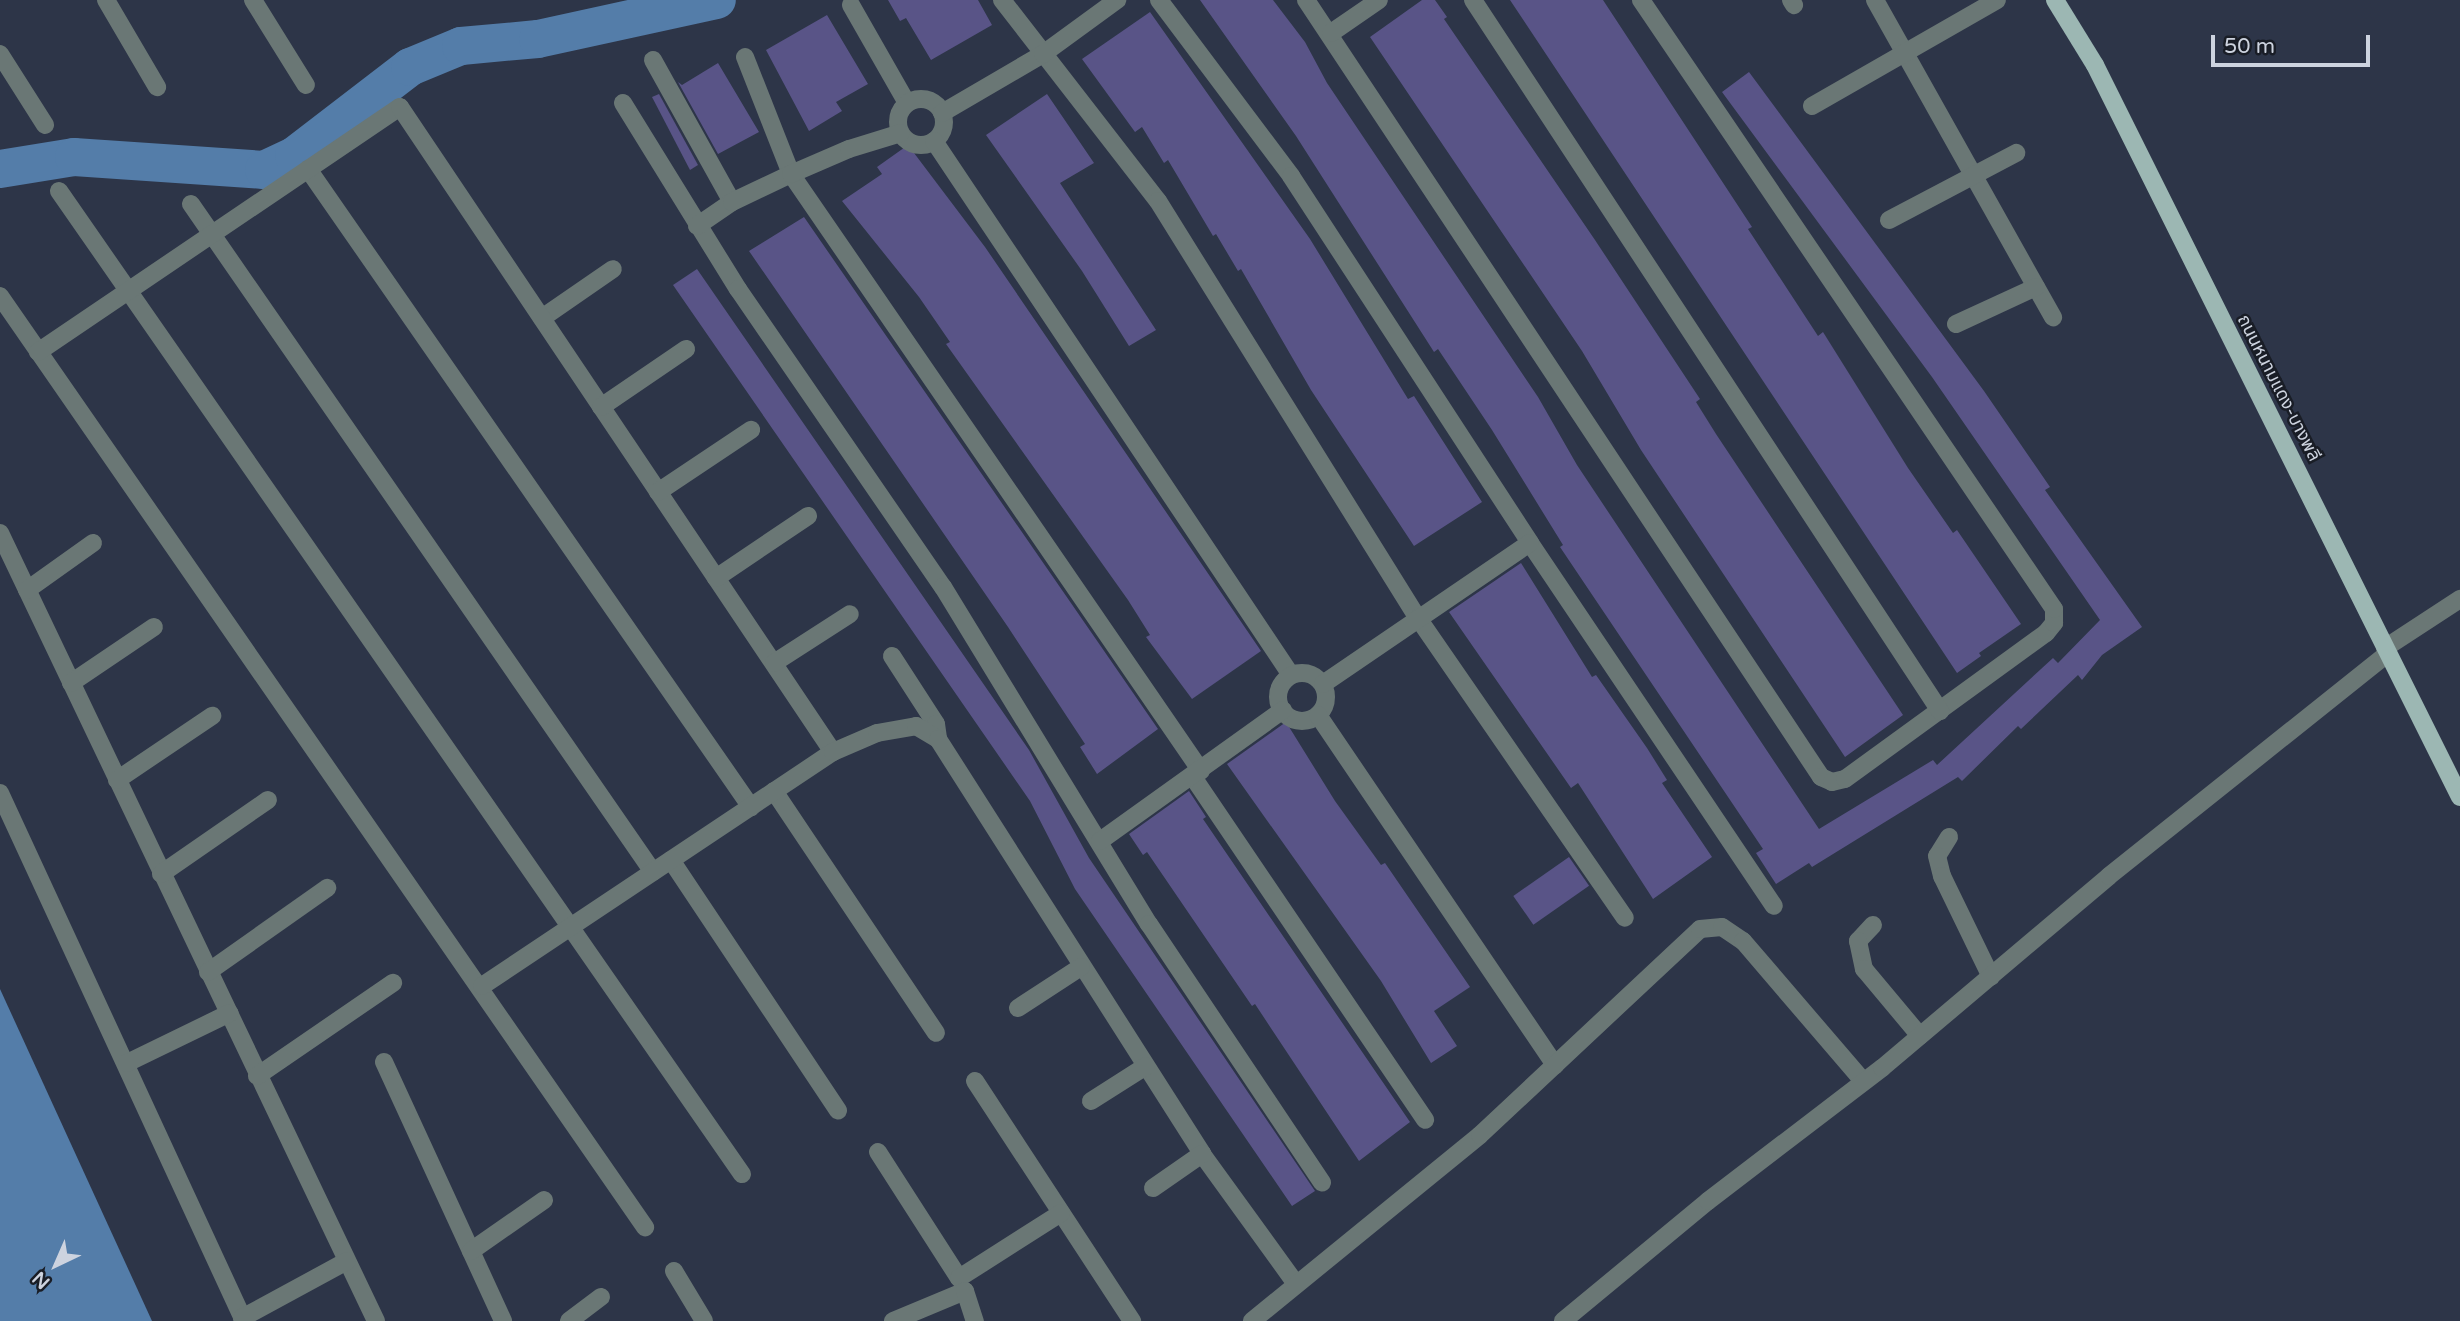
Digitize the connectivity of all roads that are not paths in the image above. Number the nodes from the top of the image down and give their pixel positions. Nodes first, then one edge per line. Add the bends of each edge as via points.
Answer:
1 (106, 0) edge
2 (253, 0) edge
3 (1002, 0) edge
4 (1117, 0) edge
5 (1159, 0) edge
6 (1306, 0) edge
7 (1379, 0) edge
8 (1473, 0) edge
9 (1641, 0) edge
10 (1875, 0) edge
11 (1997, 0) edge
12 (2055, 0) edge
13 (851, 5) dead end
14 (1331, 33) junction
15 (1905, 53) junction
16 (0, 54) edge
17 (1043, 54) junction
18 (744, 57) dead end
19 (653, 60) dead end
20 (306, 85) dead end
21 (157, 87) dead end
22 (623, 103) dead end
23 (907, 103) junction
24 (1812, 106) dead end
25 (942, 113) junction
26 (45, 125) dead end
27 (901, 133) junction
28 (934, 141) junction
29 (2016, 153) dead end
30 (308, 170) junction
31 (1972, 173) junction
32 (791, 174) junction
33 (60, 191) dead end
34 (732, 202) junction
35 (191, 204) dead end
36 (1889, 220) dead end
37 (696, 226) junction
38 (212, 234) junction
39 (613, 270) dead end
40 (2036, 287) junction
41 (129, 290) junction
42 (0, 296) edge
43 (2053, 317) dead end
44 (542, 318) junction
45 (1956, 324) dead end
46 (686, 349) dead end
47 (38, 352) junction
48 (601, 407) junction
49 (751, 430) dead end
50 (658, 492) junction
51 (808, 516) dead end
52 (0, 533) edge
53 (93, 543) dead end
54 (1530, 543) junction
55 (716, 578) junction
56 (27, 590) junction
57 (2460, 599) edge
58 (850, 614) dead end
59 (1418, 618) junction
60 (154, 627) dead end
61 (2387, 650) junction
62 (892, 656) dead end
63 (774, 663) junction
64 (1291, 675) junction
65 (71, 683) junction
66 (1323, 684) junction
67 (1283, 710) junction
68 (1940, 711) junction
69 (1318, 715) junction
70 (212, 716) dead end
71 (938, 739) junction
72 (833, 752) junction
73 (1197, 774) junction
74 (117, 780) junction
75 (774, 791) junction
76 (0, 793) edge
77 (2460, 797) edge
78 (268, 800) dead end
79 (751, 807) junction
80 (1949, 837) dead end
81 (1100, 841) junction
82 (671, 860) junction
83 (653, 872) junction
84 (161, 874) junction
85 (327, 888) dead end
86 (1774, 906) dead end
87 (1625, 918) dead end
88 (1873, 925) dead end
89 (572, 926) junction
90 (1081, 967) junction
91 (208, 972) junction
92 (1991, 977) junction
93 (393, 983) dead end
94 (482, 986) junction
95 (1018, 1008) dead end
96 (230, 1013) junction
97 (936, 1033) dead end
98 (1920, 1036) junction
99 (384, 1062) dead end
100 (127, 1063) junction
101 (1555, 1065) junction
102 (1146, 1066) junction
103 (257, 1076) junction
104 (975, 1081) dead end
105 (1863, 1081) junction
106 (1091, 1101) dead end
107 (838, 1110) dead end
108 (1425, 1120) dead end
109 (878, 1152) dead end
110 (1202, 1154) junction
111 (742, 1174) dead end
112 (1322, 1182) dead end
113 (1153, 1188) dead end
114 (544, 1200) dead end
115 (1061, 1213) junction
116 (645, 1227) dead end
117 (471, 1251) junction
118 (347, 1261) junction
119 (674, 1271) dead end
120 (962, 1284) junction
121 (1296, 1284) junction
122 (601, 1297) dead end
123 (978, 1319) edge
124 (243, 1320) edge
125 (376, 1321) edge
126 (503, 1321) edge
127 (569, 1321) edge
128 (704, 1321) edge
129 (893, 1321) edge
130 (1132, 1321) edge
131 (1252, 1321) edge
132 (1563, 1321) edge

1 - 21 street
2 - 20 street
3 - 17 street
4 - 17 street
5 - 54 street via 1291,176
6 - 14 street
7 - 14 street
8 - 68 street
9 - 68 street via 2054,610 2054,623 2046,633
10 - 15 street
11 - 15 street
12 - 61 main road, ถนนหนามแดง-บางพลี via 2095,65
13 - 23 street
14 - 68 street via 1821,777 1832,782 1845,779
15 - 24 street
15 - 31 street
16 - 26 street
17 - 25 street
17 - 59 street via 1158,201
18 - 32 street
19 - 34 street
22 - 37 street
23 - 25 street via 927,100
23 - 27 street via 898,120
25 - 28 street via 944,125
27 - 28 street via 912,143
27 - 32 street
28 - 64 street
29 - 31 street
30 - 38 street
30 - 44 street via 401,107
30 - 79 street
31 - 36 street
31 - 40 street
32 - 34 street
32 - 73 street
33 - 41 street
34 - 37 street
35 - 38 street
37 - 81 street via 943,587
38 - 41 street
38 - 83 street
39 - 44 street
40 - 43 street
40 - 45 street
41 - 47 street
41 - 89 street
42 - 47 street
44 - 48 street
46 - 48 street
47 - 94 street
48 - 50 street
49 - 50 street
50 - 55 street
51 - 55 street
52 - 56 street
53 - 56 street
54 - 59 street
54 - 86 street
55 - 63 street
56 - 65 street
57 - 61 street
58 - 63 street
59 - 66 street
59 - 87 street
60 - 65 street
61 - 77 main road, ถนนหนามแดง-บางพลี
61 - 92 street
62 - 71 street via 936,724
63 - 72 street
64 - 66 street via 1311,674
64 - 67 street via 1279,688
65 - 74 street
66 - 69 street via 1327,699
67 - 69 street via 1299,721
67 - 73 street
69 - 101 street
70 - 74 street
71 - 72 street via 904,725
71 - 90 street
72 - 75 street
73 - 81 street
73 - 108 street
74 - 84 street
75 - 79 street
75 - 97 street
76 - 100 street
78 - 84 street
79 - 82 street
80 - 92 street via 1937,856 1942,876
81 - 112 street via 1149,924
82 - 83 street
82 - 107 street
83 - 89 street
84 - 91 street
85 - 91 street
88 - 98 street via 1858,941 1864,968
89 - 94 street
89 - 111 street
90 - 95 street
90 - 102 street
91 - 96 street
92 - 98 street
93 - 103 street
94 - 116 street
96 - 100 street
96 - 103 street
98 - 105 street
99 - 117 street
100 - 124 street
101 - 105 street via 1700,929 1722,928 1743,941
101 - 121 street via 1418,1188
102 - 106 street
102 - 110 street
103 - 118 street
104 - 115 street
105 - 132 street
109 - 120 street
110 - 113 street
110 - 121 street
114 - 117 street
115 - 120 street
115 - 130 street
117 - 126 street
118 - 124 street
118 - 125 street
119 - 128 street
120 - 123 street
120 - 129 street
121 - 131 street
122 - 127 street

